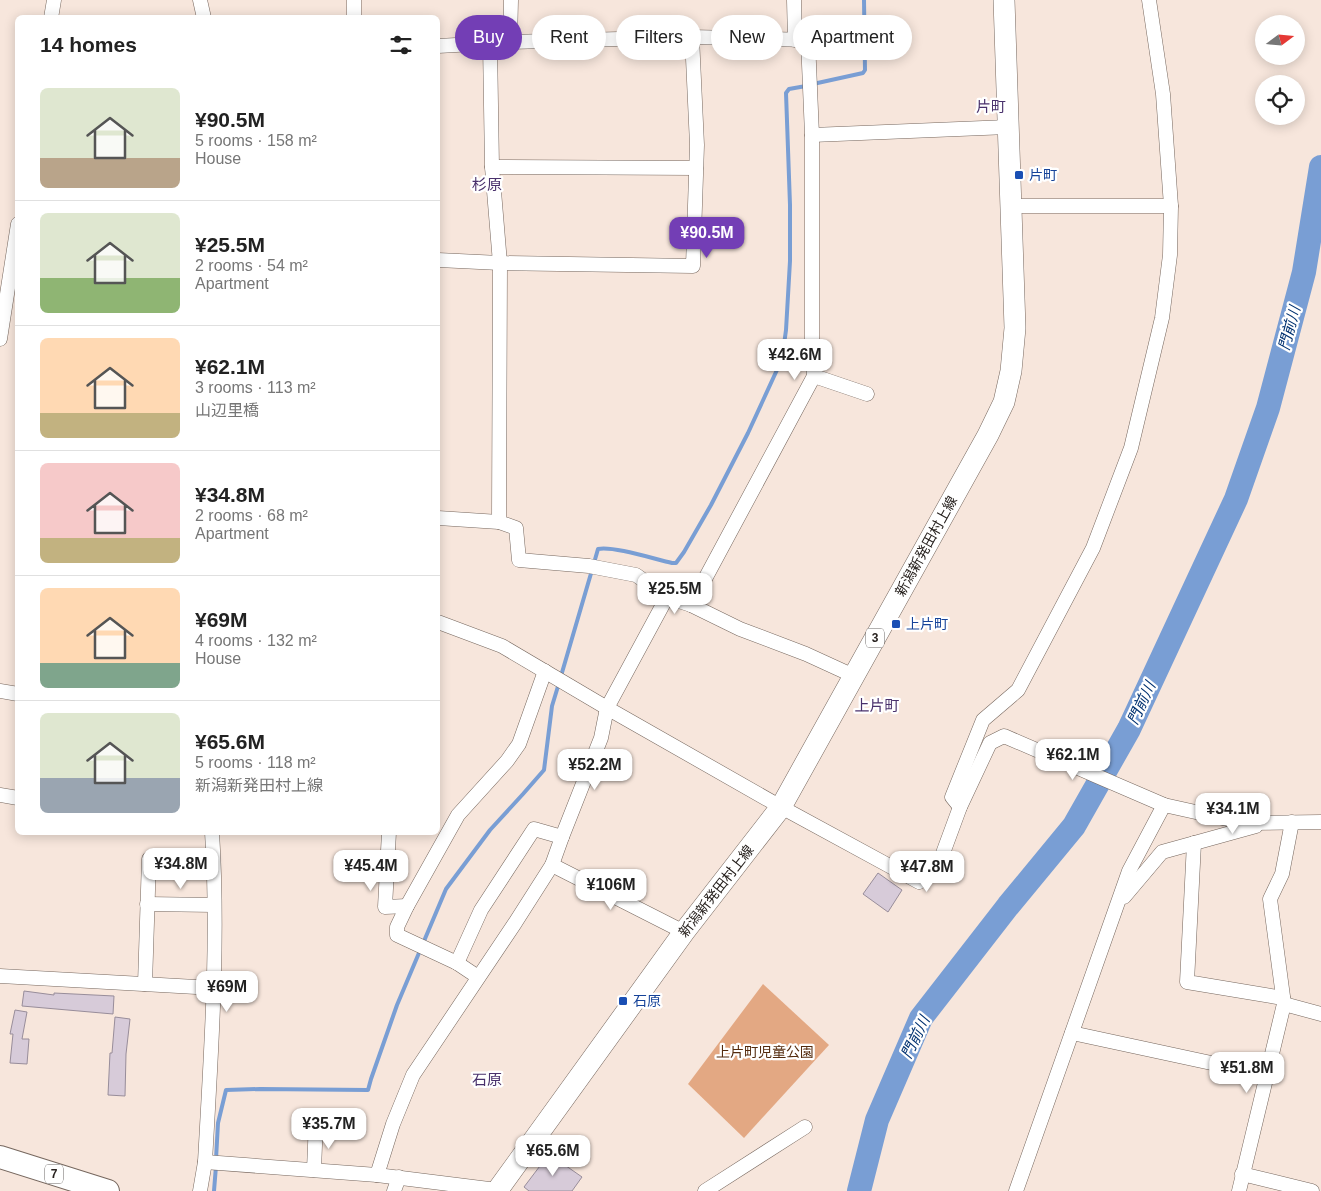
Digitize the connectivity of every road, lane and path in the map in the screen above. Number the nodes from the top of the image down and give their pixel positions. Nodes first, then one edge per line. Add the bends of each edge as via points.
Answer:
1 (54, 0) edge
2 (200, 0) edge
3 (354, 0) edge
4 (511, 0) edge
5 (794, 0) edge
6 (1004, 0) edge
7 (1149, 0) edge
8 (52, 15) edge
9 (203, 15) edge
10 (354, 15) edge
11 (511, 15) edge
12 (794, 15) edge
13 (701, 37) edge
14 (616, 39) edge
15 (793, 40) edge
16 (522, 42) edge
17 (455, 45) edge
18 (440, 46) edge
19 (490, 60) edge
20 (693, 60) edge
21 (809, 60) edge
22 (1008, 126) junction
23 (812, 135) junction
24 (492, 167) junction
25 (696, 168) junction
26 (1012, 206) junction
27 (1172, 206) junction
28 (15, 243) edge
29 (440, 260) edge
30 (500, 263) junction
31 (0, 339) edge
32 (814, 376) junction
33 (867, 394) dead end
34 (440, 518) edge
35 (499, 522) junction
36 (667, 597) junction
37 (692, 605) junction
38 (440, 623) edge
39 (545, 671) junction
40 (854, 676) junction
41 (0, 691) edge
42 (15, 694) edge
43 (607, 708) junction
44 (0, 796) edge
45 (15, 798) edge
46 (1159, 803) junction
47 (781, 807) junction
48 (960, 807) junction
49 (1292, 822) junction
50 (1321, 822) edge
51 (1269, 823) junction
52 (212, 835) edge
53 (388, 835) edge
54 (562, 837) junction
55 (1194, 843) junction
56 (149, 859) dead end
57 (552, 865) junction
58 (147, 904) junction
59 (1118, 904) junction
60 (214, 905) junction
61 (406, 906) junction
62 (684, 932) junction
63 (457, 963) junction
64 (0, 976) edge
65 (478, 977) junction
66 (146, 984) junction
67 (214, 988) junction
68 (1284, 1001) junction
69 (1321, 1014) edge
70 (1072, 1033) junction
71 (1267, 1075) junction
72 (338, 1122) dead end
73 (805, 1127) dead end
74 (0, 1157) edge
75 (205, 1162) junction
76 (314, 1170) junction
77 (1242, 1174) junction
78 (378, 1175) junction
79 (399, 1177) junction
80 (102, 1190) edge
81 (497, 1190) edge
82 (200, 1191) edge
83 (394, 1191) edge
84 (705, 1191) edge
85 (1016, 1191) edge
86 (1239, 1191) edge
87 (1312, 1191) edge

1 - 8 street
2 - 9 street
3 - 10 street
4 - 11 street
5 - 12 street
6 - 22 main road, 新潟新発田村上線 / 3
7 - 27 street via 1163,94
13 - 15 street
14 - 16 street
17 - 18 street
19 - 24 street
20 - 25 street
21 - 23 street
22 - 23 street
22 - 26 main road, 新潟新発田村上線 / 3
23 - 32 street
24 - 25 street
24 - 30 street
25 - 30 street via 693,266
26 - 27 street
26 - 40 main road, 新潟新発田村上線 / 3 via 1015,328 1004,402
27 - 48 street via 1162,318 1131,448 1092,548 1018,690 983,720 952,797
28 - 31 street
29 - 30 street
30 - 35 street
32 - 33 street
32 - 37 street
34 - 35 street
35 - 36 street via 516,528 519,560 589,566 636,575
36 - 37 street
36 - 43 street
37 - 40 street
38 - 39 street via 502,646
39 - 43 street
39 - 61 street via 519,744 458,815
40 - 47 main road, 新潟新発田村上線 / 3
41 - 42 street
43 - 47 street
43 - 54 street via 601,738
44 - 45 street
46 - 48 street via 1004,736 990,743
46 - 51 street via 1245,823
46 - 59 street
47 - 48 street via 919,882 939,864
47 - 62 main road, 新潟新発田村上線 / 3
49 - 50 street
49 - 51 street
49 - 68 street via 1282,874 1270,899
51 - 55 street
52 - 60 street
53 - 61 street via 385,907
54 - 57 street
54 - 63 street via 534,829 480,910
55 - 59 street via 1162,852
55 - 68 street via 1187,982
56 - 58 street
57 - 62 street
57 - 65 street
58 - 60 street
58 - 66 street
59 - 70 street
60 - 67 street
61 - 63 street via 397,935
62 - 81 main road, 新潟新発田村上線 / 3
63 - 65 street
64 - 66 street
65 - 78 street via 413,1075 393,1124
66 - 67 street
67 - 75 street
68 - 69 street
68 - 71 street
70 - 71 street
70 - 85 street
71 - 77 street
72 - 76 street via 316,1120
73 - 84 street
74 - 80 highway, 7
75 - 76 street
75 - 82 street
76 - 78 street
77 - 86 street
77 - 87 street
78 - 79 street
79 - 81 street
79 - 83 street

